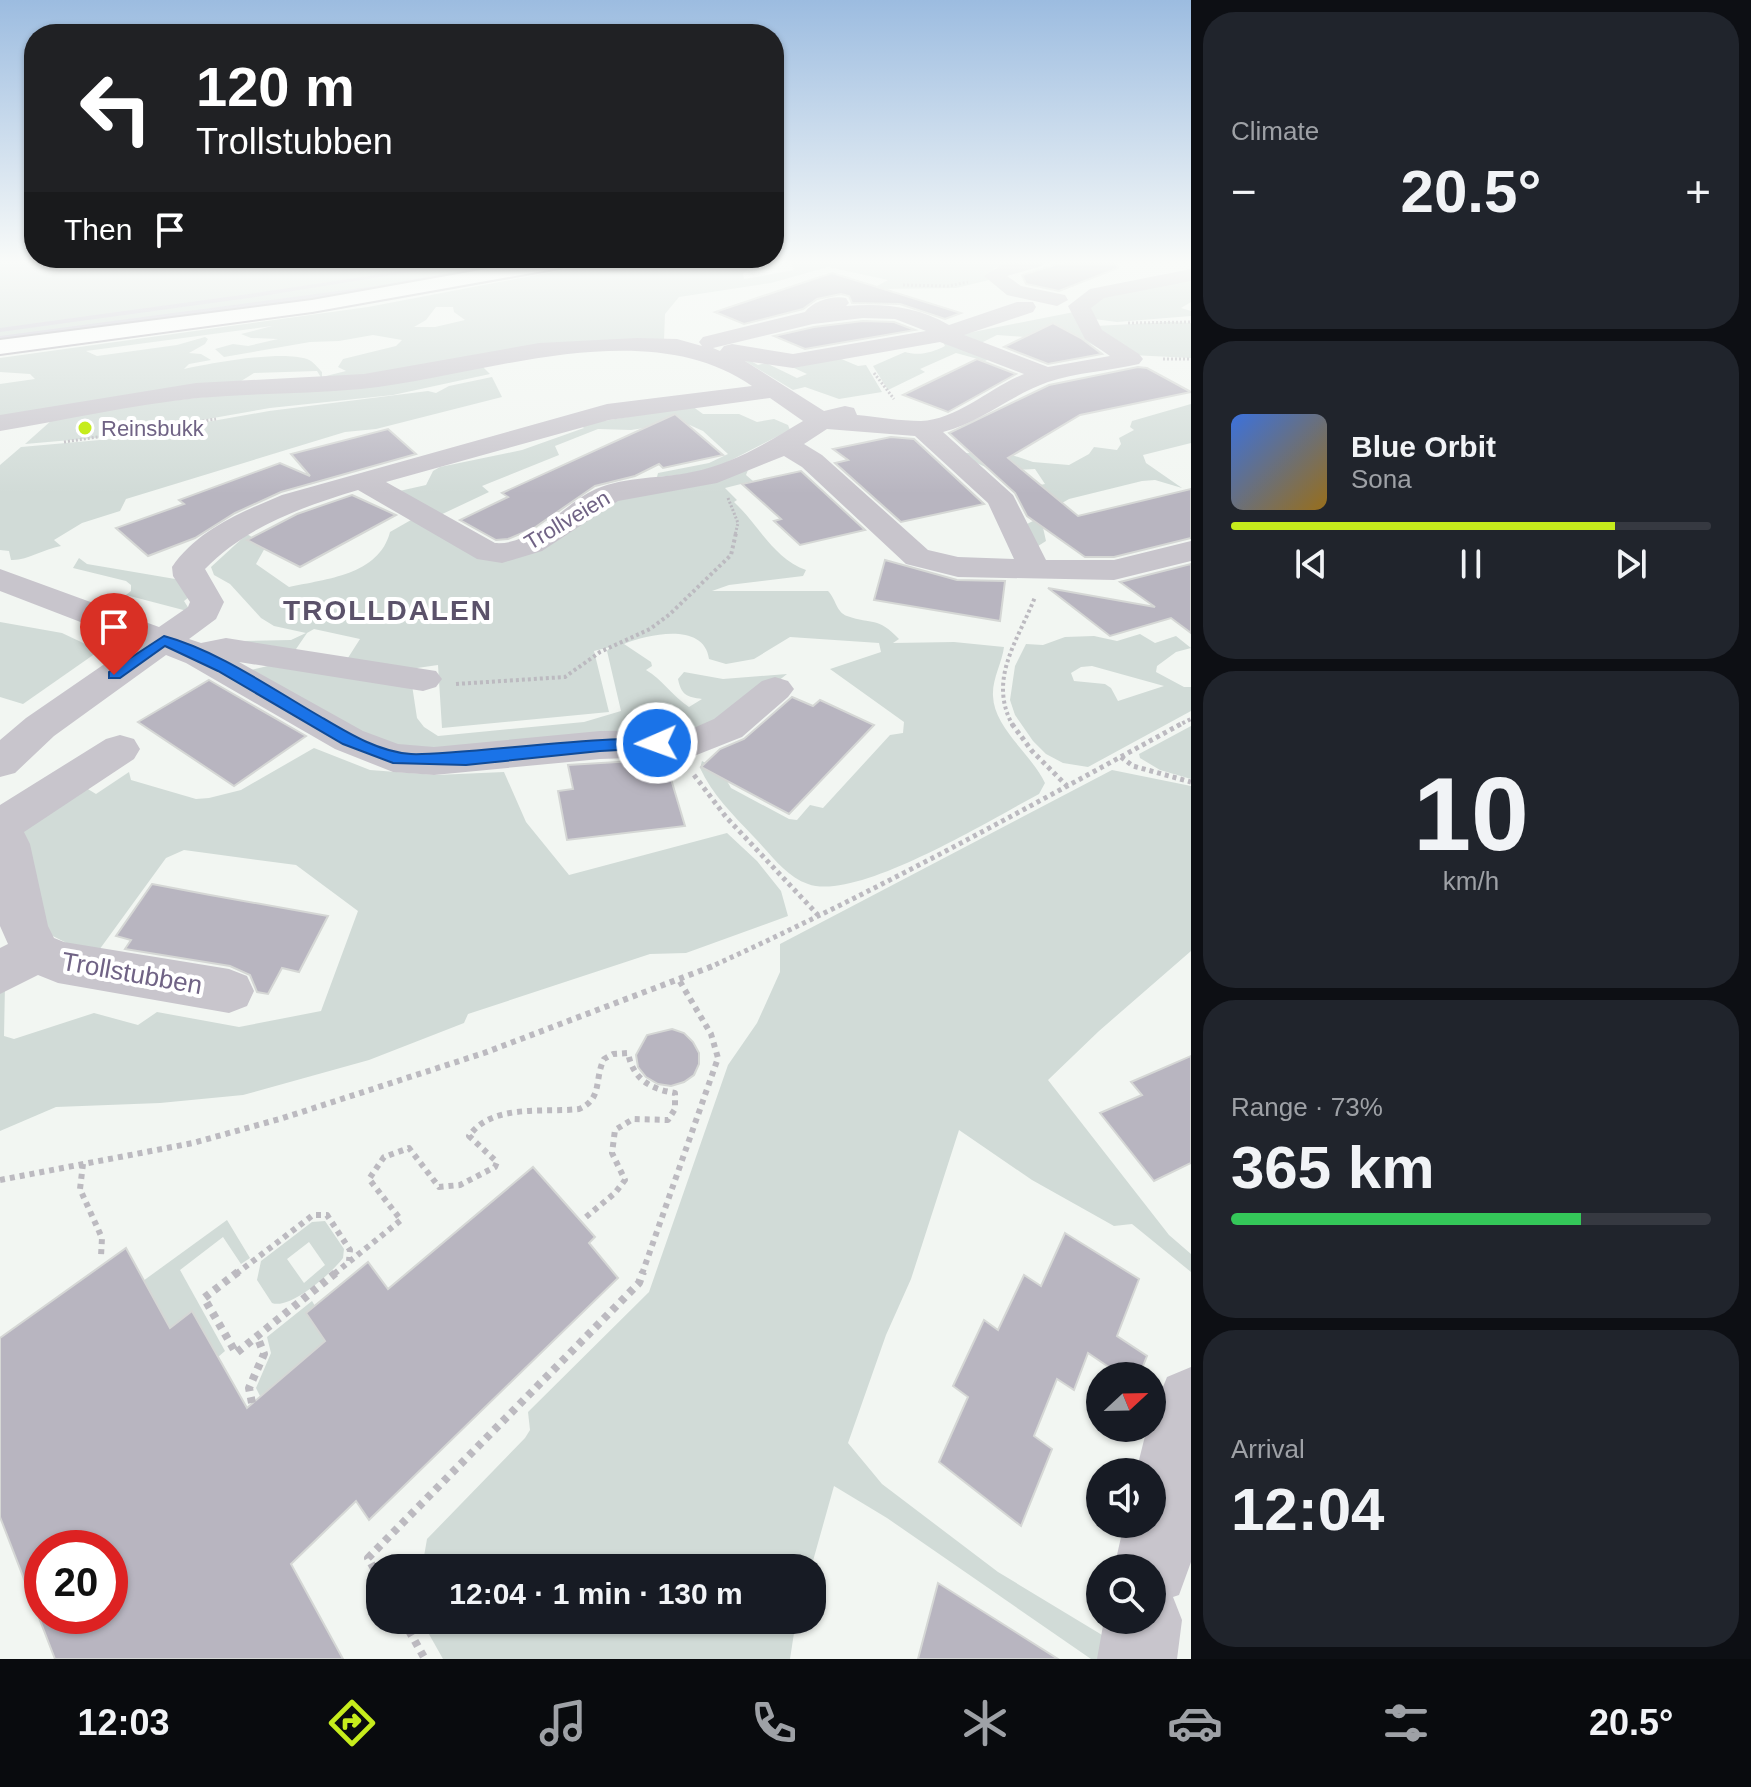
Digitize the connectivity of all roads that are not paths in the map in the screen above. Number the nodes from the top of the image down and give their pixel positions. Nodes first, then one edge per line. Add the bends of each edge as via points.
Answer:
1 (58, 339) edge
2 (730, 339) edge
3 (917, 339) edge
4 (955, 339) edge
5 (1101, 339) edge
6 (0, 347) edge
7 (702, 352) junction
8 (1045, 375) junction
9 (777, 390) junction
10 (895, 403) dead end
11 (819, 420) junction
12 (13, 429) edge
13 (923, 429) junction
14 (772, 450) junction
15 (362, 480) junction
16 (1191, 551) edge
17 (1035, 570) junction
18 (0, 579) edge
19 (181, 648) junction
20 (423, 679) road end
21 (775, 689) dead end
22 (120, 749) dead end
23 (0, 763) edge
24 (0, 827) edge
25 (18, 962) edge
26 (229, 991) dead end
27 (1191, 1401) edge
28 (1155, 1554) edge
29 (1141, 1634) edge
30 (1137, 1659) edge

1 - 6 main road
2 - 7 street
3 - 7 street via 793,361
4 - 8 street
5 - 8 street via 1131,359
7 - 9 street
7 - 12 street via 658,345 600,346 380,379 196,391
8 - 13 street via 957,420
9 - 11 street
9 - 15 street via 607,412
10 - 11 street
11 - 13 street
11 - 14 street, Trollveien
13 - 17 street via 1002,501
14 - 15 street, Trollveien via 696,480 616,490 554,531 498,555
14 - 17 street via 812,461 917,557 958,567
15 - 19 street via 251,518 192,560 190,576 207,602
16 - 17 street via 1114,570
18 - 19 street
19 - 20 street via 226,649
19 - 21 street via 349,740 393,758 434,761 600,745 694,743 717,735
19 - 23 street via 40,727
22 - 24 street
24 - 25 street, Trollstubben via 24,926
25 - 26 street, Trollstubben via 58,962
27 - 28 street
29 - 30 street

